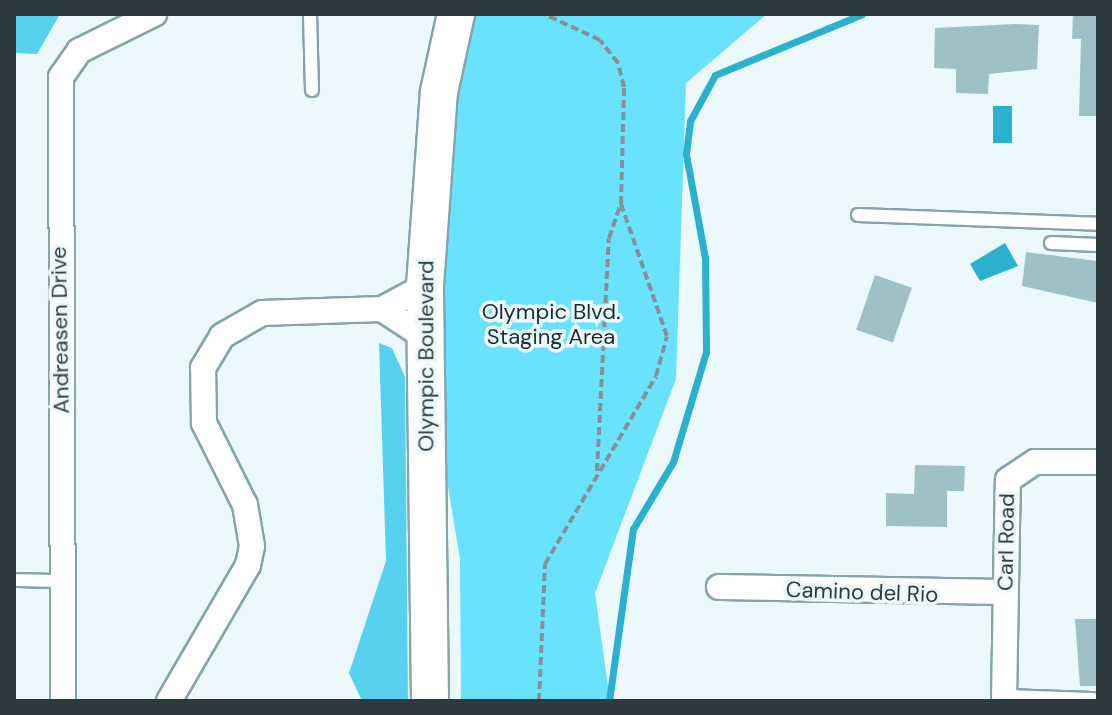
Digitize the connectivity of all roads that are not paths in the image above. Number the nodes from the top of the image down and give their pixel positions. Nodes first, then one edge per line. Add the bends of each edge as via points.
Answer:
1 (154, 14) edge
2 (310, 14) edge
3 (456, 14) edge
4 (312, 90) dead end
5 (858, 215) dead end
6 (1098, 224) edge
7 (1051, 243) dead end
8 (1098, 245) edge
9 (425, 286) junction
10 (382, 309) junction
11 (423, 336) junction
12 (1098, 462) edge
13 (14, 580) edge
14 (62, 581) junction
15 (719, 587) dead end
16 (1005, 592) junction
17 (1004, 699) edge
18 (1093, 699) dead end
19 (63, 701) edge
20 (169, 701) edge
21 (430, 701) edge

1 - 14 street, Andreasen Drive via 79,51 61,77
2 - 4 lane
3 - 9 street, Olympic Boulevard via 439,92
5 - 6 lane
7 - 8 lane
9 - 10 street
9 - 11 street, Olympic Boulevard
10 - 11 street
10 - 20 street via 262,313 222,336 203,368 204,423 245,505 252,546 248,565
11 - 21 street, Olympic Boulevard
12 - 16 street, Carl Road via 1035,462 1008,480
13 - 14 lane
14 - 19 street, Andreasen Drive
15 - 16 street, Camino del Rio
16 - 17 street, Carl Road
17 - 18 lane

